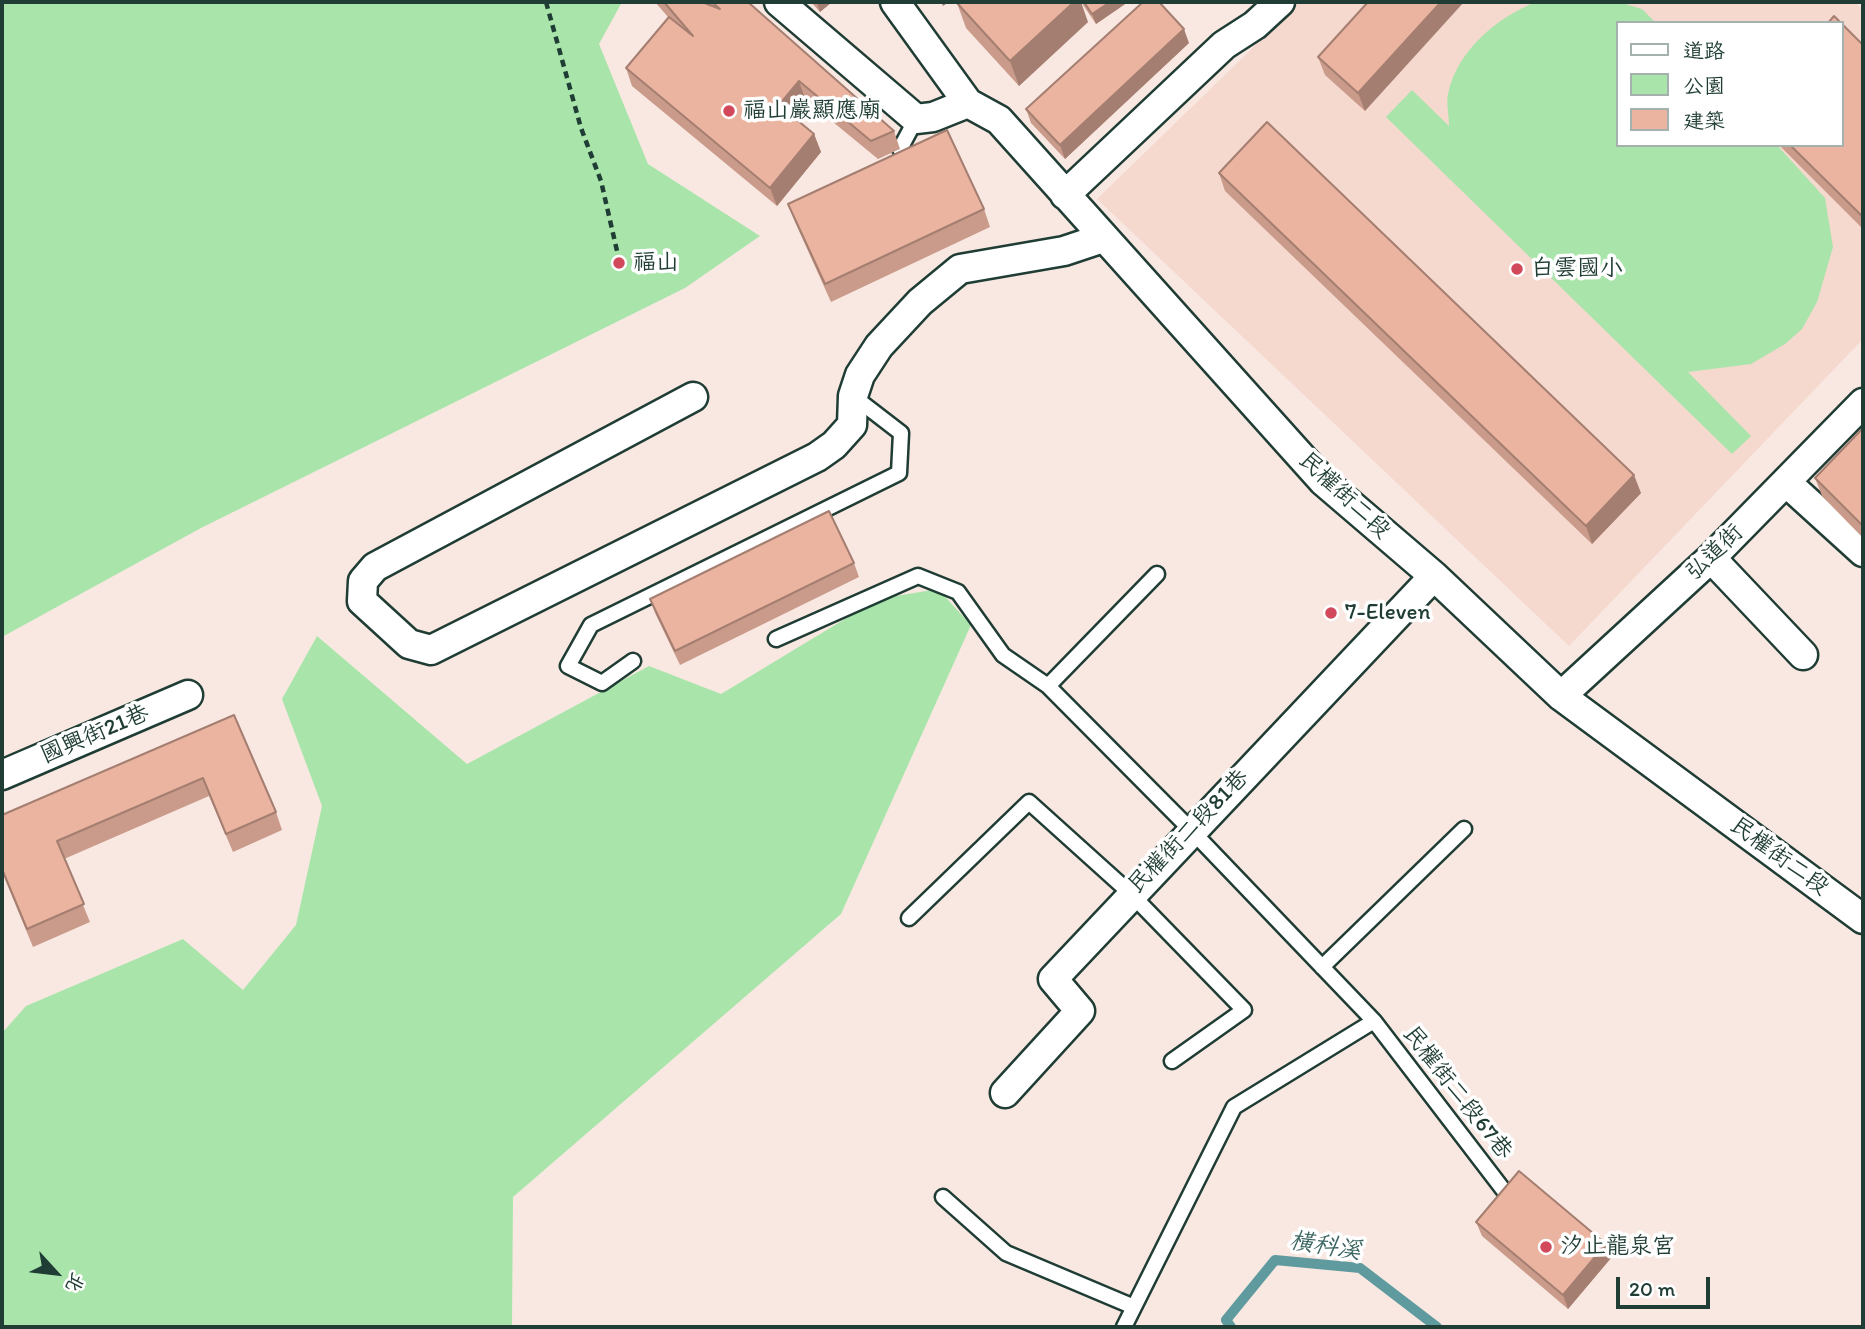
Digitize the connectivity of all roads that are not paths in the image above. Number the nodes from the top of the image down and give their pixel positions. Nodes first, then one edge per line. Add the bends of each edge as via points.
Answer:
1 (779, 2) edge
2 (895, 2) edge
3 (1280, 2) edge
4 (968, 103) junction
5 (916, 119) junction
6 (900, 149) edge
7 (1065, 195) junction
8 (1102, 238) junction
9 (853, 396) junction
10 (693, 397) dead end
11 (1863, 403) edge
12 (1787, 482) junction
13 (1863, 552) edge
14 (1711, 558) junction
15 (1157, 575) dead end
16 (1434, 576) junction
17 (776, 639) dead end
18 (1803, 655) dead end
19 (633, 661) dead end
20 (1048, 687) junction
21 (188, 695) dead end
22 (1561, 696) junction
23 (2, 775) edge
24 (1464, 829) dead end
25 (1191, 830) junction
26 (1130, 893) junction
27 (908, 918) dead end
28 (1863, 919) edge
29 (1322, 967) junction
30 (1374, 1021) junction
31 (1172, 1060) dead end
32 (1005, 1093) dead end
33 (1505, 1192) edge
34 (943, 1197) dead end
35 (1135, 1307) junction
36 (1125, 1327) edge

1 - 5 street
2 - 4 street, 民權街二段
3 - 7 street via 1224,45
4 - 5 street
4 - 7 street, 民權街二段 via 999,120
5 - 6 lane
7 - 8 street, 民權街二段
8 - 9 street via 1064,251 960,269 920,302 879,346
8 - 16 street, 民權街二段 via 1323,481
9 - 10 street via 852,425 817,457 431,650 409,644 362,601 363,581 376,567
9 - 19 lane via 901,433 898,473 591,625 568,666 602,682
11 - 12 street, 弘道街
12 - 13 street
12 - 14 street, 弘道街
14 - 18 street
14 - 22 street, 弘道街
15 - 20 lane
16 - 22 street, 民權街二段
16 - 25 street, 民權街二段81巷
17 - 20 lane, 民權街二段67巷 via 918,576 958,592 1003,654
20 - 25 lane, 民權街二段67巷
21 - 23 street, 國興街21巷
22 - 28 street, 民權街二段
24 - 29 lane
25 - 26 street, 民權街二段81巷
25 - 29 lane, 民權街二段67巷
26 - 27 lane via 1030,802
26 - 31 lane via 1244,1010
26 - 32 street, 民權街二段81巷 via 1053,979 1080,1011
29 - 30 lane, 民權街二段67巷
30 - 33 lane, 民權街二段67巷
30 - 35 lane via 1234,1107
34 - 35 lane via 1006,1253
35 - 36 lane

